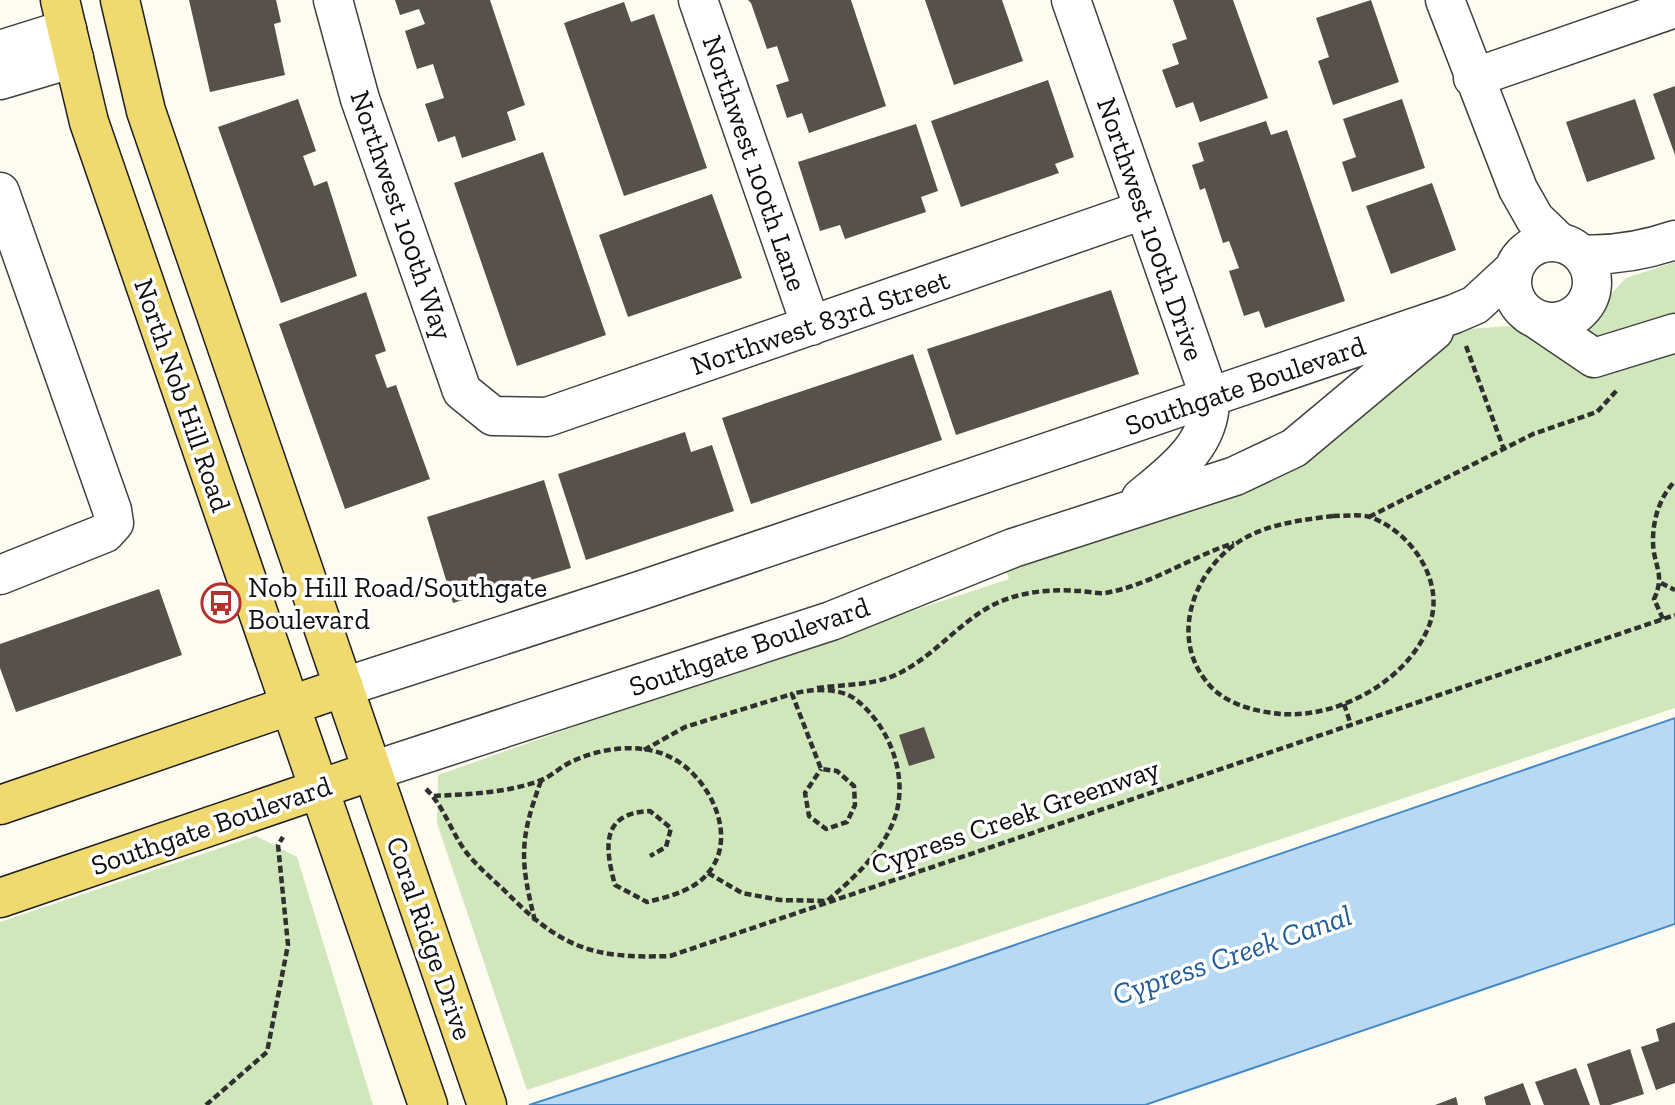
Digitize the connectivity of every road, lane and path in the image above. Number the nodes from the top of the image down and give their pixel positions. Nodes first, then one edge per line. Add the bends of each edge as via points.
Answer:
1 (120, 0) edge
2 (333, 0) edge
3 (698, 0) edge
4 (1071, 0) edge
5 (1445, 0) edge
6 (1675, 8) edge
7 (67, 29) edge
8 (0, 50) edge
9 (1473, 78) junction
10 (0, 80) edge
11 (0, 192) edge
12 (1143, 210) junction
13 (1658, 246) edge
14 (1540, 273) junction
15 (1464, 317) junction
16 (1582, 318) junction
17 (811, 326) junction
18 (1675, 333) edge
19 (1628, 385) dead end
20 (1210, 398) junction
21 (493, 416) joint
22 (1503, 447) junction
23 (1675, 481) edge
24 (1126, 511) junction
25 (1369, 517) junction
26 (1238, 542) junction
27 (0, 575) edge
28 (1661, 583) junction
29 (1675, 590) edge
30 (1675, 615) edge
31 (1663, 619) junction
32 (344, 687) junction
33 (811, 689) junction
34 (792, 694) junction
35 (1345, 704) junction
36 (288, 705) junction
37 (1351, 725) junction
38 (619, 747) junction
39 (821, 769) junction
40 (372, 771) junction
41 (541, 781) junction
42 (317, 788) junction
43 (425, 788) dead end
44 (434, 796) junction
45 (0, 806) edge
46 (290, 828) dead end
47 (650, 856) dead end
48 (708, 873) junction
49 (0, 898) edge
50 (827, 901) junction
51 (535, 922) junction
52 (484, 1097) edge
53 (206, 1105) edge
54 (428, 1105) edge

1 - 32 main road, North Nob Hill Road via 146,111
2 - 21 street, Northwest 100th Way via 360,99 463,391
3 - 17 street, Northwest 100th Lane
4 - 12 street, Northwest 100th Drive
5 - 9 street
6 - 9 street
7 - 8 street
7 - 10 street
7 - 36 main road, North Nob Hill Road via 89,122
9 - 14 street via 1535,219
11 - 27 street via 114,523 105,533
12 - 17 street, Northwest 83rd Street
12 - 20 street, Northwest 100th Drive
13 - 14 street
13 - 16 street
14 - 15 street, Southgate Boulevard
14 - 16 street via 1565,320
14 - 16 street via 1591,272
15 - 20 street, Southgate Boulevard
15 - 22 path
15 - 24 street, Southgate Boulevard via 1294,448 1235,475
16 - 18 street via 1594,358
17 - 21 street, Northwest 83rd Street via 547,417
19 - 22 path via 1617,389 1597,412
20 - 24 street, Northwest 100th Drive via 1210,418 1202,439 1176,470
20 - 32 street, Southgate Boulevard
22 - 25 path via 1473,467
23 - 28 path via 1663,495 1653,541
24 - 40 street, Southgate Boulevard via 1013,548 831,621
25 - 26 path via 1302,520
25 - 35 path via 1399,534 1418,555 1432,581 1432,620 1403,667 1372,691
26 - 33 path via 1145,582 1102,594 1076,590 1010,598 976,614 903,672 868,684
26 - 35 path via 1208,568 1196,587 1189,626 1191,652 1206,682 1233,702 1257,712 1287,714
28 - 29 path
28 - 31 path via 1654,599
30 - 31 path, Cypress Creek Greenway
31 - 37 path, Cypress Creek Greenway
32 - 36 main road, Southgate Boulevard
32 - 40 main road, North Nob Hill Road
33 - 34 path
33 - 50 path via 853,697 881,726 899,765 896,812 879,850
34 - 38 path via 685,727 646,750
34 - 39 path
35 - 37 path
36 - 42 main road, North Nob Hill Road
36 - 45 main road, Southgate Boulevard
37 - 50 path, Cypress Creek Greenway
38 - 41 path via 572,761
38 - 48 path via 668,755 687,767 708,792 721,827 720,849
39 - 39 path via 837,771 854,786 855,805 846,822 826,829 809,816 805,793
40 - 42 main road, Southgate Boulevard
40 - 52 main road, Coral Ridge Drive
41 - 44 path via 492,792
41 - 51 path via 522,843
42 - 49 main road, Southgate Boulevard
42 - 54 main road, Coral Ridge Drive
43 - 44 path, Cypress Creek Greenway
44 - 51 path, Cypress Creek Greenway via 466,852
46 - 53 path via 278,845 288,944 267,1052
47 - 48 path via 666,847 671,828 650,811 631,812 615,824 606,852 615,885 646,902 681,893
48 - 50 path via 742,893
50 - 51 path, Cypress Creek Greenway via 670,956 623,958 574,946

